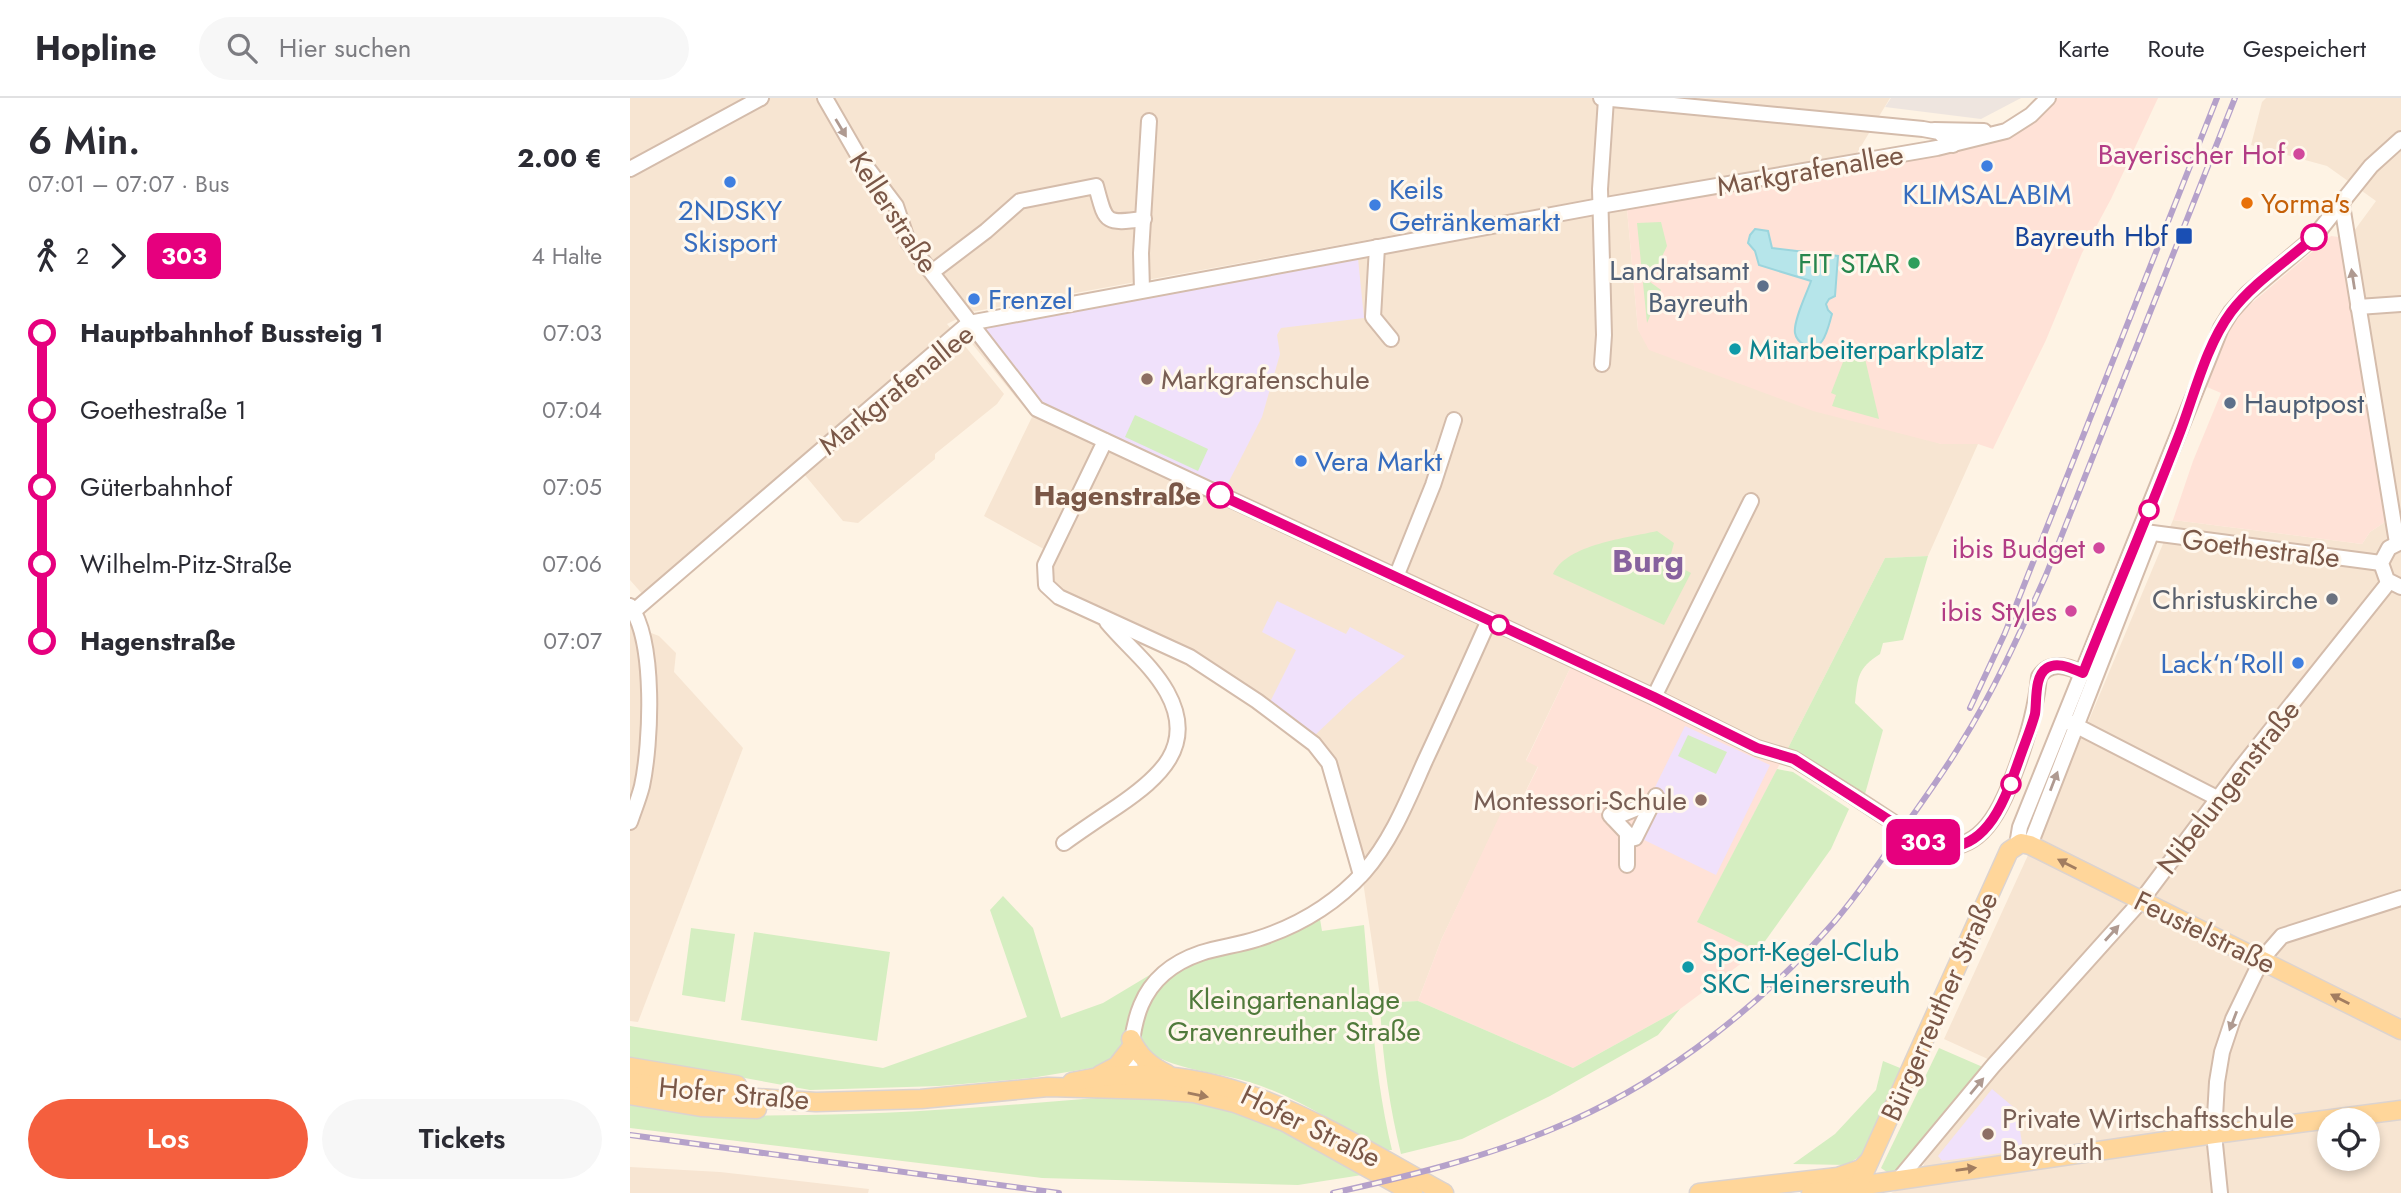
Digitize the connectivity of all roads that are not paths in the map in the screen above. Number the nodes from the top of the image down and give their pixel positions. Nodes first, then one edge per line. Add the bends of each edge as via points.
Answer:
1 (761, 98) edge
2 (825, 98) edge
3 (1601, 98) edge
4 (2048, 98) edge
5 (1606, 99) edge
6 (1646, 100) edge
7 (1149, 121) dead end
8 (2011, 128) junction
9 (1923, 129) junction
10 (2401, 139) edge
11 (1953, 145) junction
12 (630, 169) edge
13 (2342, 205) junction
14 (1600, 206) junction
15 (1144, 219) junction
16 (1377, 247) junction
17 (932, 272) junction
18 (1142, 290) junction
19 (2401, 304) edge
20 (2358, 307) junction
21 (969, 323) junction
22 (1391, 339) dead end
23 (1602, 364) dead end
24 (1454, 420) dead end
25 (1105, 441) junction
26 (1751, 501) dead end
27 (2145, 533) junction
28 (2399, 543) edge
29 (2381, 563) junction
30 (1396, 577) junction
31 (2395, 584) edge
32 (632, 608) edge
33 (1104, 618) junction
34 (1489, 620) junction
35 (2083, 673) junction
36 (1654, 697) junction
37 (2070, 722) junction
38 (2217, 798) junction
39 (630, 822) edge
40 (1627, 840) junction
41 (1064, 843) dead end
42 (2019, 847) junction
43 (1627, 865) dead end
44 (1361, 875) junction
45 (2401, 898) edge
46 (2141, 901) junction
47 (2262, 959) junction
48 (2401, 1030) edge
49 (1131, 1044) junction
50 (630, 1067) edge
51 (1170, 1076) junction
52 (1094, 1077) junction
53 (630, 1082) edge
54 (1130, 1082) junction
55 (1048, 1087) junction
56 (630, 1095) edge
57 (816, 1102) junction
58 (2401, 1110) edge
59 (2214, 1134) junction
60 (1869, 1161) junction
61 (1899, 1179) junction
62 (1857, 1189) edge
63 (1413, 1193) edge
64 (1444, 1193) edge
65 (1699, 1193) edge
66 (1811, 1193) edge
67 (1886, 1193) edge
68 (2220, 1193) edge

1 - 12 street
2 -> 17 street, Kellerstraße via 859,157 896,206 908,242
3 - 5 street
4 - 8 street
5 - 6 street
5 - 14 street
6 - 9 street
7 - 15 street
8 - 9 street
8 - 11 street, Markgrafenallee
9 - 11 street via 1939,132
10 - 13 street, Bürgerreuther Straße via 2371,166
11 - 14 street, Markgrafenallee
20 -> 13 street
13 - 27 street, Bürgerreuther Straße via 2314,237 2248,293 2221,328
14 - 16 street, Markgrafenallee
14 - 23 street
15 - 17 street via 1109,220 1096,186 1020,201
15 - 18 street
16 - 18 street, Markgrafenallee
16 - 22 street via 1373,317
17 - 21 street, Kellerstraße
18 - 21 street, Markgrafenallee
19 - 20 street
20 - 28 street
21 - 25 street, Kellerstraße via 1037,409
21 - 32 street, Markgrafenallee
24 - 30 street
25 - 30 street, Kellerstraße
25 - 33 street via 1044,574 1054,594
26 - 36 street
27 - 29 street, Goethestraße
27 - 35 street, Bürgerreuther Straße
27 - 37 street, Bürgerreuther Straße
28 - 29 street via 2385,552
29 - 31 street via 2384,575
30 - 34 street, Kellerstraße
31 - 38 street, Nibelungenstraße
32 - 39 street via 645,638 648,660 647,741 642,786
33 - 41 street via 1166,690 1176,717 1176,742 1166,766 1148,784
33 - 44 street via 1202,664 1314,744 1329,763
34 - 36 street, Kellerstraße
34 - 44 street via 1400,816
35 - 36 street, Kellerstraße, bridge via 2049,666 2042,673 2032,723 2004,804 1980,835 1946,848 1928,845 1794,759 1757,748
35 - 37 street, Bürgerreuther Straße
37 - 38 street
37 - 42 street, Bürgerreuther Straße
38 - 46 street, Nibelungenstraße
40 - 40 street via 1627,833 1612,816 1656,799 1635,838
40 - 43 street
46 -> 42 main road, Feustelstraße
42 - 60 main road, Bürgerreuther Straße
44 - 49 street via 1319,912 1287,929 1174,964 1144,998
45 - 47 street via 2281,936
46 - 47 main road, Feustelstraße
61 -> 46 street, Nibelungenstraße
48 -> 47 main road, Feustelstraße
47 -> 59 street via 2222,1052
49 - 51 main road via 1148,1063
49 - 52 main road via 1117,1066
49 - 54 street
50 - 57 main road via 788,1093
51 - 54 main road, Hofer Straße
51 - 64 main road, Hofer Straße via 1246,1092 1298,1114
52 - 54 main road, Hofer Straße
52 - 55 main road, Hofer Straße
53 - 57 main road, Hofer Straße
54 - 55 main road, Hofer Straße
54 -> 63 main road, Hofer Straße via 1235,1103 1285,1122
55 - 57 main road, Hofer Straße via 921,1099
56 - 57 main road via 740,1109 787,1109
58 - 59 main road
61 -> 59 main road
59 - 68 street
60 - 62 main road, Bürgerreuther Straße
60 - 65 main road via 1838,1177
61 - 62 main road
61 - 67 main road
62 - 66 main road

